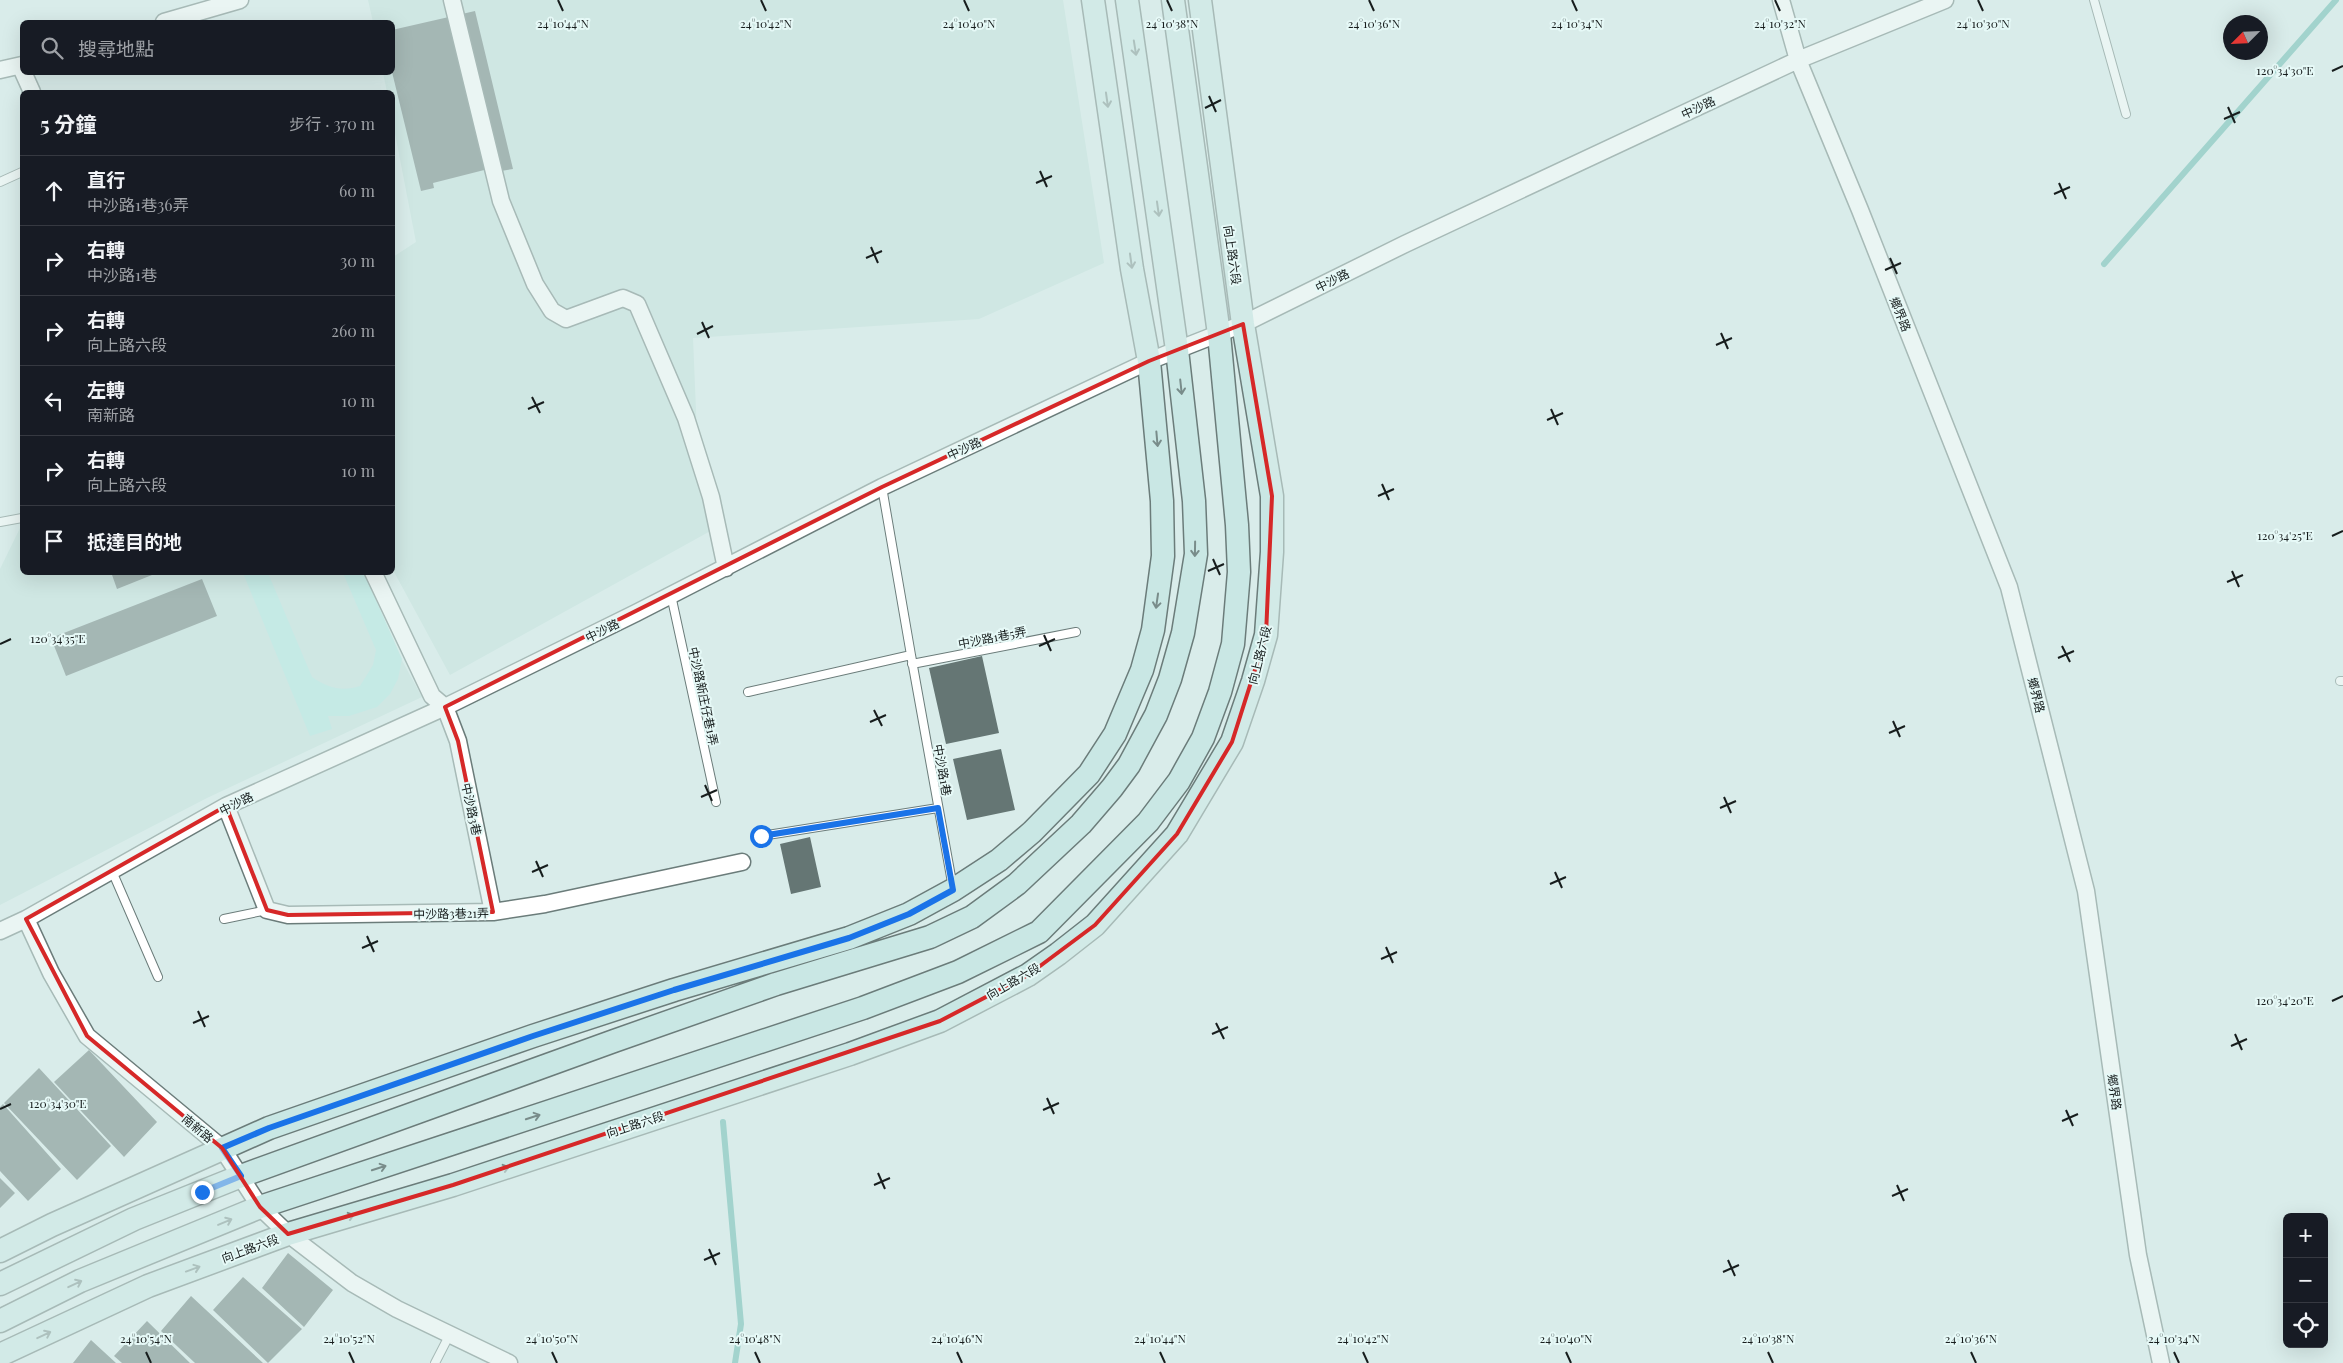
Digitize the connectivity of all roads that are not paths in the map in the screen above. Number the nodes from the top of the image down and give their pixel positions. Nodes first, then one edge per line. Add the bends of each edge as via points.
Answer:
1 (452, 0) edge
2 (1093, 0) edge
3 (1127, 0) edge
4 (1173, 0) edge
5 (1200, 0) edge
6 (1781, 0) edge
7 (1945, 0) edge
8 (2094, 0) edge
9 (236, 1) edge
10 (171, 20) edge
11 (1798, 60) junction
12 (20, 69) edge
13 (0, 70) edge
14 (25, 75) edge
15 (31, 90) edge
16 (2126, 114) dead end
17 (20, 173) edge
18 (0, 182) edge
19 (1243, 324) junction
20 (1219, 334) junction
21 (1177, 350) junction
22 (1149, 361) junction
23 (882, 487) junction
24 (20, 518) edge
25 (0, 523) edge
26 (726, 568) junction
27 (374, 575) edge
28 (671, 595) junction
29 (1076, 632) dead end
30 (911, 655) junction
31 (912, 664) junction
32 (748, 692) dead end
33 (445, 707) junction
34 (716, 802) dead end
35 (226, 806) junction
36 (938, 808) junction
37 (761, 836) dead end
38 (742, 862) dead end
39 (112, 871) junction
40 (953, 890) junction
41 (266, 910) junction
42 (493, 912) junction
43 (26, 919) junction
44 (224, 919) dead end
45 (0, 931) edge
46 (158, 977) dead end
47 (222, 1148) junction
48 (241, 1176) junction
49 (260, 1207) junction
50 (288, 1234) junction
51 (0, 1251) edge
52 (0, 1284) edge
53 (0, 1321) edge
54 (450, 1334) junction
55 (0, 1355) edge
56 (435, 1363) edge
57 (509, 1363) edge
58 (2160, 1363) edge

1 - 26 street via 501,201 535,284 552,311 566,319 624,298 637,304 686,418 711,497
2 -> 22 main road via 1132,269
3 -> 21 main road
4 - 20 main road, 向上路六段
5 - 19 main road, 向上路六段
6 - 11 street, 鄉界路
7 - 11 street, 中沙路
8 - 16 lane
9 - 10 street
11 - 19 street, 中沙路 via 1405,244
11 - 58 street, 鄉界路 via 2010,587 2086,892 2138,1255
12 - 13 street
14 - 15 street
17 - 18 lane
19 - 20 street, 中沙路
50 -> 19 main road, 向上路六段 via 453,1185 850,1054 940,1021 1028,975 1095,925 1177,834 1207,787 1232,742 1266,635 1272,496
20 - 21 street, 中沙路
49 -> 20 main road, 向上路六段 via 863,1008 958,972 1038,932 1148,822 1179,781 1203,738 1220,692 1233,644 1239,572
21 - 22 street, 中沙路
21 -> 48 main road via 1194,501 1196,554 1183,633 1170,678 1156,715 1130,765 1081,824 1017,884 972,917 930,937 776,984 614,1040
22 - 23 street, 中沙路
22 -> 40 main road via 1162,501 1163,556 1153,630 1142,670 1115,734 1089,774 1032,832 999,860
23 - 26 street, 中沙路
23 - 30 lane, 中沙路1巷
24 - 25 lane
26 - 28 street, 中沙路
27 - 33 street via 432,696
28 - 33 street, 中沙路
28 - 34 lane, 中沙路新庄仔巷1弄
29 - 31 lane, 中沙路1巷5弄
30 - 31 lane, 中沙路1巷
30 - 32 lane
31 - 36 lane, 中沙路1巷
33 - 35 street, 中沙路
33 - 42 street, 中沙路3巷 via 458,741
35 - 39 street, 中沙路
35 - 41 street
36 - 37 lane
36 - 40 lane, 中沙路1巷
38 - 42 street, 中沙路3巷21弄
39 - 43 street, 中沙路
39 - 46 lane
40 - 47 main road via 909,914 849,938 533,1036 269,1128
41 - 42 street, 中沙路3巷21弄 via 288,915
41 - 44 lane
43 - 45 street, 中沙路
43 - 47 street, 南新路 via 51,973 87,1036
47 - 48 street, 南新路
47 - 51 main road
48 - 49 street, 南新路
48 - 52 main road via 134,1219
49 - 50 street, 南新路
53 -> 49 main road, 向上路六段 via 80,1282
50 - 54 street, 南新路 via 352,1282
55 -> 50 main road, 向上路六段 via 148,1286
54 - 56 lane
54 - 57 street, 南新路

